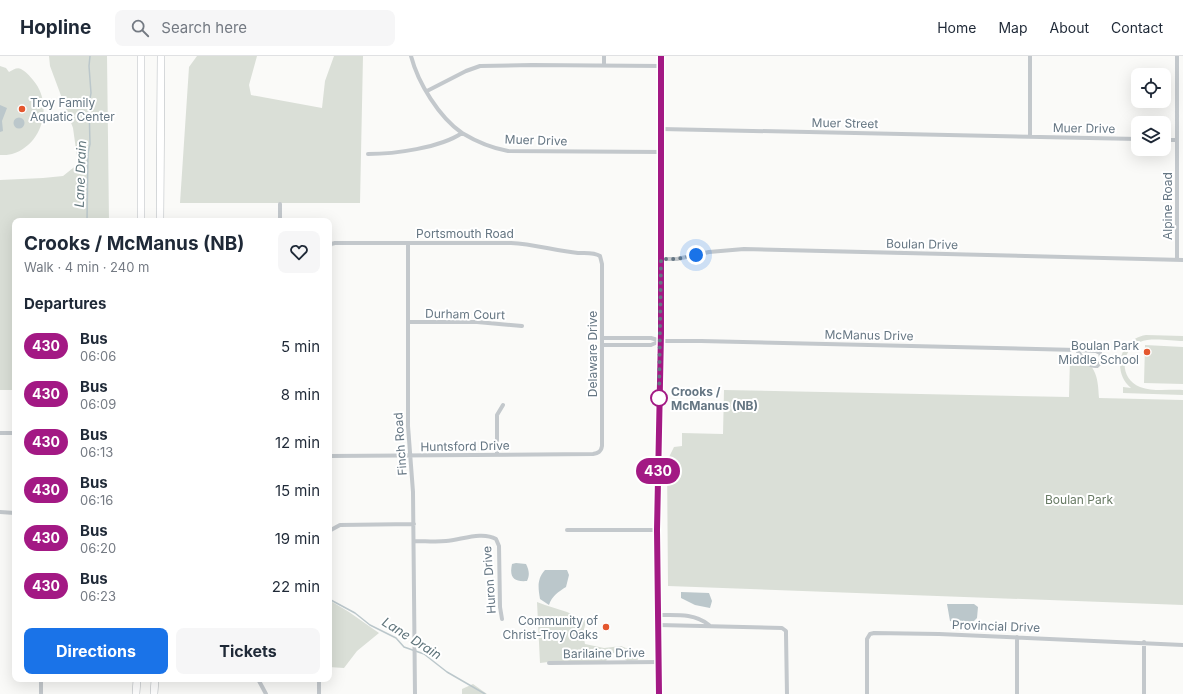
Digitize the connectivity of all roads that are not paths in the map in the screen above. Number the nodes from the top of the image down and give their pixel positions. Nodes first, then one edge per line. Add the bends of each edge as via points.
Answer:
1 (141, 56) edge
2 (161, 56) edge
3 (411, 56) edge
4 (604, 56) edge
5 (661, 56) edge
6 (1030, 56) edge
7 (1177, 56) edge
8 (604, 66) junction
9 (661, 66) junction
10 (427, 91) junction
11 (661, 129) junction
12 (462, 133) junction
13 (1030, 137) junction
14 (1131, 139) edge
15 (1171, 140) edge
16 (1177, 140) junction
17 (661, 152) junction
18 (368, 154) dead end
19 (280, 204) dead end
20 (141, 218) edge
21 (160, 218) edge
22 (280, 218) edge
23 (408, 243) junction
24 (332, 245) edge
25 (600, 256) joint
26 (661, 259) junction
27 (1177, 260) junction
28 (1183, 260) edge
29 (408, 322) junction
30 (522, 326) dead end
31 (602, 338) junction
32 (660, 341) junction
33 (602, 345) junction
34 (1076, 350) junction
35 (503, 405) dead end
36 (0, 433) edge
37 (12, 433) edge
38 (600, 451) joint
39 (497, 455) junction
40 (332, 456) edge
41 (411, 456) junction
42 (0, 512) edge
43 (12, 513) edge
44 (414, 524) junction
45 (332, 529) edge
46 (567, 530) dead end
47 (657, 530) junction
48 (414, 541) junction
49 (658, 615) junction
50 (502, 619) dead end
51 (658, 625) junction
52 (709, 625) junction
53 (1017, 637) junction
54 (1144, 642) junction
55 (1183, 644) edge
56 (658, 662) junction
57 (549, 664) dead end
58 (41, 682) edge
59 (137, 682) edge
60 (155, 682) edge
61 (260, 682) edge
62 (319, 682) edge
63 (41, 694) edge
64 (136, 694) edge
65 (154, 694) edge
66 (266, 694) edge
67 (319, 694) edge
68 (415, 694) edge
69 (659, 694) edge
70 (787, 694) edge
71 (867, 694) edge
72 (1017, 694) edge
73 (1144, 694) edge

1 - 20 highway
2 - 21 highway
3 - 10 street, Muer Drive
4 - 8 street
5 - 9 main road
6 - 13 street
7 - 16 street, Alpine Road
8 - 9 street
8 - 10 street via 480,66
9 - 11 main road
10 - 12 street, Muer Drive via 440,112
11 - 13 street, Muer Street
11 - 17 main road
12 - 17 street, Muer Drive via 474,141 508,151
12 - 18 street via 451,139 422,147
13 - 14 street, Muer Drive
15 - 16 street
16 - 27 street, Alpine Road
17 - 26 main road
19 - 22 street
23 - 24 street, Portsmouth Road via 335,243
23 - 25 street, Portsmouth Road via 511,242
23 - 29 street, Finch Road
25 - 31 street, Delaware Drive
26 - 27 street, Boulan Drive via 682,259 718,251 744,250
26 - 32 main road
27 - 28 street, Boulan Drive
29 - 30 street, Durham Court via 477,322
29 - 41 street, Finch Road via 408,426
31 - 32 street via 651,338
31 - 33 street, Delaware Drive
32 - 33 street via 651,345
32 - 34 street, McManus Drive
32 - 47 main road
33 - 38 street, Delaware Drive
34 - 34 street, McManus Drive via 1091,366 1097,366 1102,360 1100,353 1096,351
35 - 39 street via 497,415
36 - 37 street
38 - 39 street, Huntsford Drive via 593,454
39 - 41 street, Huntsford Drive
40 - 41 street, Huntsford Drive
41 - 44 street, Finch Road
42 - 43 street
44 - 45 street via 340,525
44 - 48 street, Finch Road
46 - 47 street
47 - 49 main road
48 - 50 street, Huron Drive via 447,541 489,536 496,539 499,546
48 - 68 street, Finch Road
49 - 51 main road
49 - 52 street via 694,617
51 - 52 street
51 - 56 main road
52 - 70 street via 782,628 786,631
53 - 54 street, Provincial Drive
53 - 71 street, Provincial Drive via 871,633 867,639
53 - 72 street
54 - 55 street, Provincial Drive
54 - 73 street
56 - 57 street, Barilaine Drive
56 - 69 main road
58 - 63 street
59 - 64 highway
60 - 65 highway
61 - 66 street
62 - 67 street

